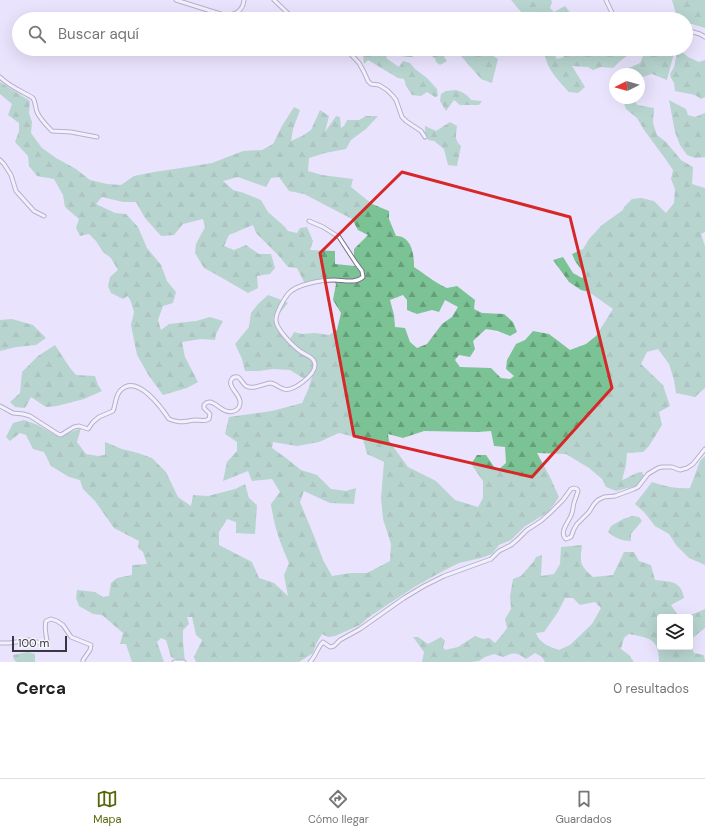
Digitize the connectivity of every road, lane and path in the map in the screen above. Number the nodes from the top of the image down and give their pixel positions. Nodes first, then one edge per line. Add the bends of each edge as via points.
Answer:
1 (176, 0) edge
2 (244, 0) edge
3 (274, 0) edge
4 (606, 0) edge
5 (211, 12) edge
6 (238, 12) edge
7 (287, 12) edge
8 (612, 12) edge
9 (693, 32) edge
10 (705, 37) edge
11 (352, 56) edge
12 (0, 77) edge
13 (97, 137) dead end
14 (425, 137) dead end
15 (0, 160) edge
16 (44, 216) dead end
17 (309, 221) dead end
18 (0, 406) edge
19 (705, 449) edge
20 (0, 643) edge
21 (83, 662) edge
22 (174, 662) edge
23 (184, 662) edge
24 (310, 662) edge

1 - 5 street
2 - 6 street
3 - 7 street
4 - 8 street
9 - 10 street
11 - 14 street via 368,81 387,90 393,96 402,117
12 - 13 street via 33,98 40,118 52,131
15 - 16 street via 11,175 16,191 34,211
17 - 18 street via 339,237 362,271 363,277 354,281 320,280 287,295 277,313 276,323 282,334 313,359 315,365 310,376 293,388 284,389 272,383 250,387 235,377 232,378 231,384 239,397 240,406 237,409 228,411 209,402 204,405 210,414 207,421 180,422 169,419 143,389 132,385 121,390 113,411 99,417 88,428 78,426 61,434 30,416 13,413
19 - 24 street via 687,468 658,468 648,474 638,487 598,500 566,539 563,536 578,490 571,489 541,521 491,559 424,586 334,646 330,647 323,642
20 - 21 street via 29,640 44,644 47,641 46,621 51,619 63,625 71,637 91,645
22 - 23 street

